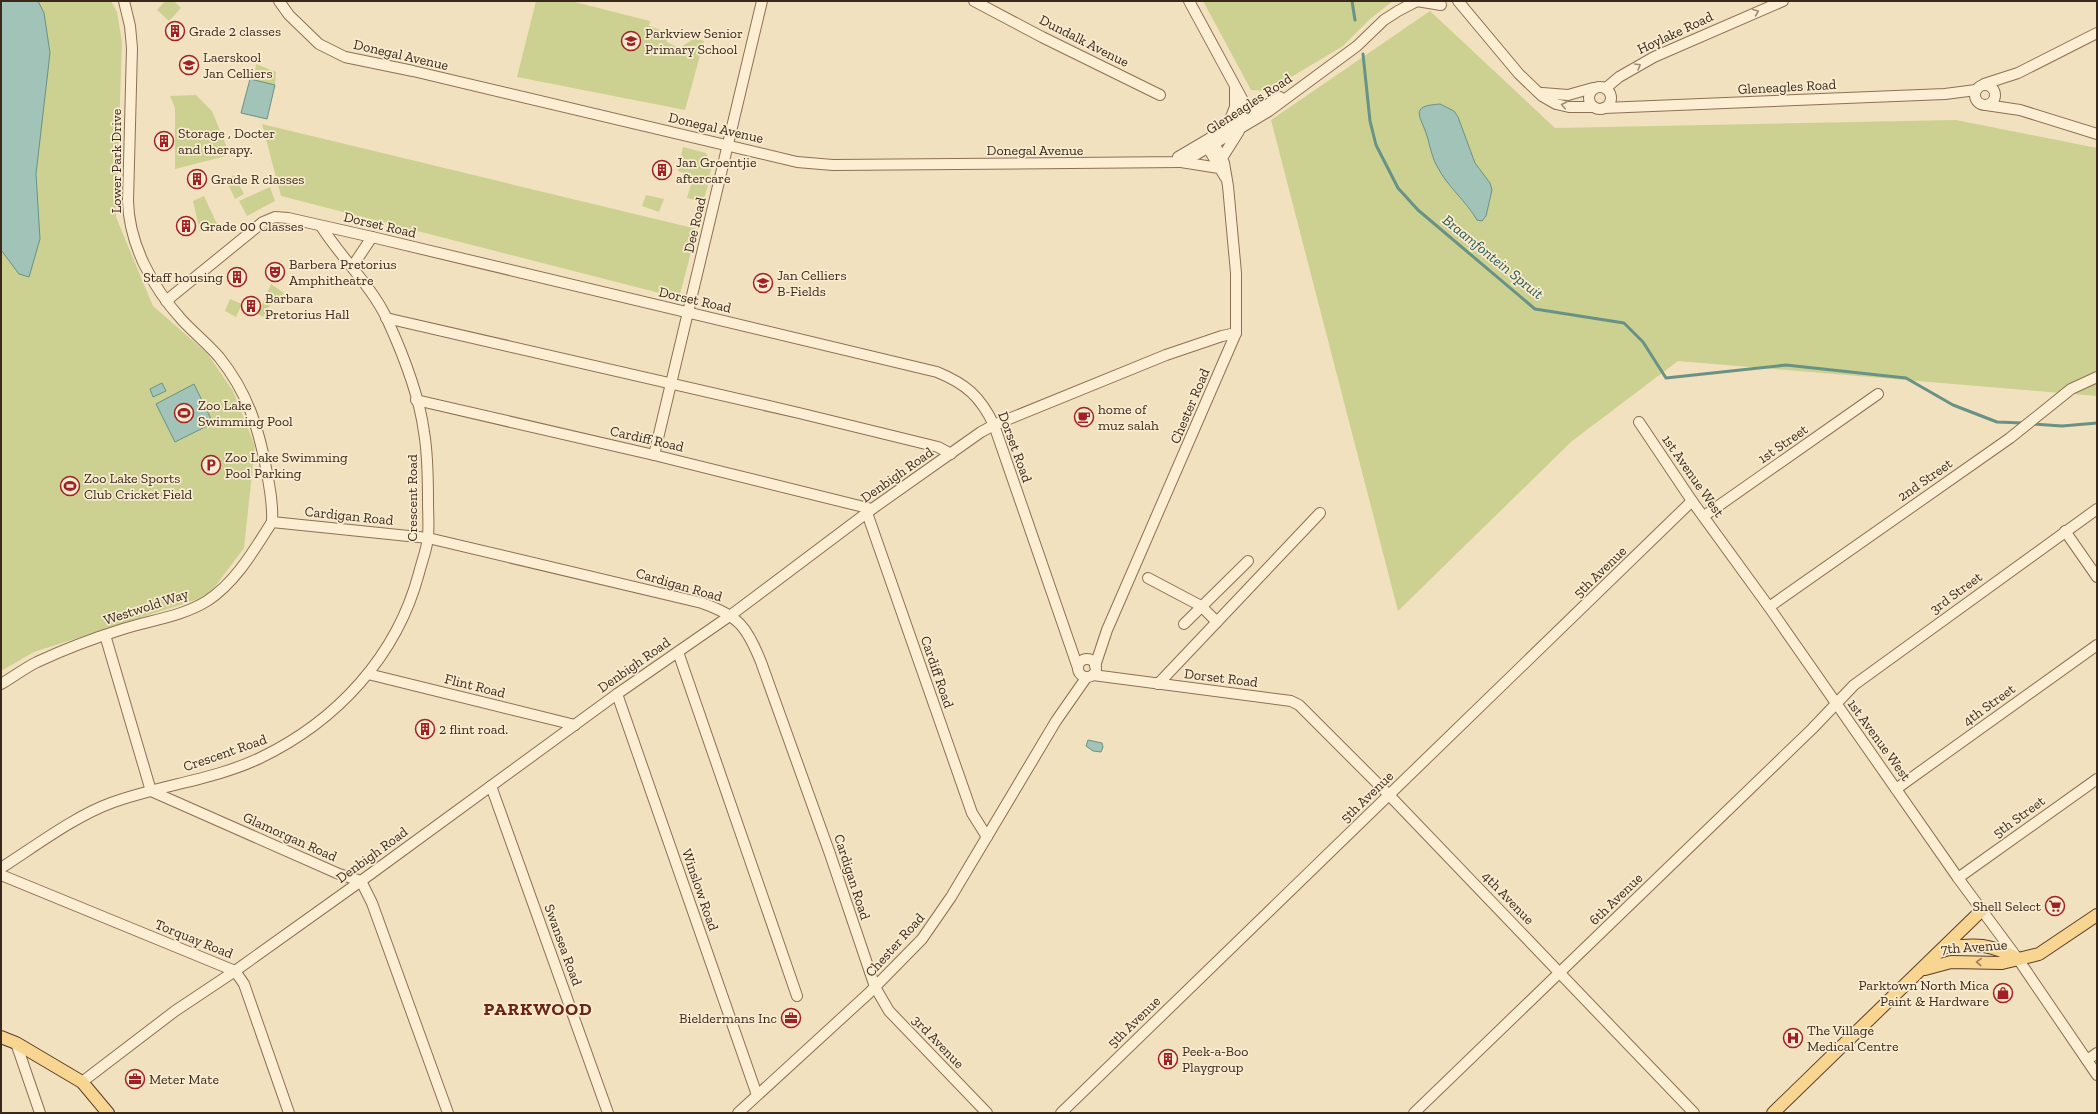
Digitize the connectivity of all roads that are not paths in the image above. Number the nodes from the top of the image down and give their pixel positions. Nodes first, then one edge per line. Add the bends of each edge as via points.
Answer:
1 (124, 1) edge
2 (762, 1) edge
3 (974, 1) edge
4 (1189, 1) edge
5 (1417, 1) edge
6 (1457, 1) edge
7 (1783, 1) edge
8 (278, 3) edge
9 (1440, 3) edge
10 (2097, 33) edge
11 (2018, 73) junction
12 (1235, 84) junction
13 (1593, 88) junction
14 (1608, 91) junction
15 (1539, 92) junction
16 (1160, 95) dead end
17 (1981, 95) junction
18 (1995, 95) junction
19 (1629, 107) junction
20 (1599, 108) junction
21 (2020, 110) junction
22 (1252, 117) junction
23 (1227, 127) junction
24 (1241, 128) junction
25 (2097, 134) edge
26 (1209, 143) junction
27 (728, 146) junction
28 (1181, 162) junction
29 (1168, 163) junction
30 (1221, 163) junction
31 (321, 226) junction
32 (372, 237) junction
33 (352, 267) junction
34 (166, 301) junction
35 (689, 312) junction
36 (386, 318) junction
37 (1236, 333) junction
38 (2097, 377) edge
39 (672, 383) junction
40 (1878, 394) dead end
41 (416, 400) junction
42 (1639, 422) dead end
43 (994, 425) junction
44 (951, 454) junction
45 (654, 455) junction
46 (1692, 501) junction
47 (2097, 509) edge
48 (869, 511) junction
49 (1320, 513) dead end
50 (1704, 516) junction
51 (272, 522) junction
52 (2065, 531) junction
53 (428, 538) junction
54 (1248, 561) dead end
55 (2097, 577) edge
56 (1148, 578) dead end
57 (1201, 606) junction
58 (1769, 607) junction
59 (730, 615) junction
60 (1217, 622) junction
61 (1184, 624) dead end
62 (105, 635) junction
63 (2097, 645) edge
64 (678, 652) junction
65 (1087, 669) junction
66 (368, 674) junction
67 (1, 684) edge
68 (1158, 684) junction
69 (617, 694) junction
70 (1835, 704) junction
71 (1300, 705) joint
72 (575, 725) junction
73 (2097, 779) edge
74 (491, 786) junction
75 (1896, 789) junction
76 (151, 791) junction
77 (1389, 795) junction
78 (987, 837) junction
79 (1, 868) edge
80 (1, 875) edge
81 (1958, 878) junction
82 (361, 881) junction
83 (1982, 910) junction
84 (2097, 914) edge
85 (1945, 947) junction
86 (2018, 959) junction
87 (235, 972) junction
88 (1559, 972) junction
89 (1919, 972) junction
90 (875, 987) junction
91 (797, 996) dead end
92 (1, 1037) edge
93 (16, 1043) junction
94 (2097, 1053) edge
95 (2087, 1060) junction
96 (2097, 1075) edge
97 (82, 1082) junction
98 (757, 1094) junction
99 (40, 1113) edge
100 (108, 1113) edge
101 (289, 1113) edge
102 (448, 1113) edge
103 (608, 1113) edge
104 (738, 1113) edge
105 (986, 1113) edge
106 (1061, 1113) edge
107 (1414, 1113) edge
108 (1694, 1113) edge
109 (1773, 1113) edge

1 - 34 street, Lower Park Drive via 132,48 128,194 130,220 143,261
2 - 27 street, Dee Road
3 - 16 street, Dundalk Avenue
4 - 12 street
5 - 9 street, Gleneagles Road
5 - 22 street, Gleneagles Road via 1384,20 1357,46 1306,83
6 - 9 street via 1448,6
6 - 15 street, Gleneagles Road via 1520,74
14 -> 7 street, Hoylake Road via 1619,78 1654,57
8 - 27 street, Donegal Avenue via 319,44 345,57
10 - 11 street
11 - 17 street
11 - 18 street
12 - 22 street
12 - 23 street via 1235,107
13 - 14 street via 1600,86
13 - 15 street via 1559,96
13 - 20 street via 1588,98
14 - 19 street
14 - 20 street via 1610,103
20 -> 15 street, Gleneagles Road via 1556,104
17 - 18 street via 1992,103
17 - 18 street via 1991,86
17 - 19 street, Gleneagles Road via 1945,94
17 - 21 street, Gleneagles Road
18 - 21 street
19 - 20 street, Gleneagles Road
21 - 25 street
22 - 23 street, Gleneagles Road
22 - 24 street, Gleneagles Road
23 - 26 street, Gleneagles Road
24 - 26 street, Gleneagles Road
24 - 30 street
26 - 28 street, Donegal Avenue
26 - 29 street
26 - 30 street, Chester Road
27 - 29 street, Donegal Avenue via 811,164
27 - 35 street, Dee Road
28 - 29 street, Donegal Avenue
28 - 30 street
30 - 37 street, Chester Road via 1227,180 1236,272
31 - 32 street, Dorset Road
31 - 33 street, Crescent Road
31 - 34 street, Dorset Road via 288,218 269,219
32 - 33 street
32 - 35 street, Dorset Road
33 - 36 street, Crescent Road
34 - 51 street, Lower Park Drive via 220,358 244,396 261,440 272,506
35 - 39 street, Dee Road
35 - 43 street, Dorset Road via 937,372 953,379 973,393 986,408
36 - 39 street
36 - 41 street, Crescent Road
37 - 43 street, Denbigh Road via 1166,355
37 - 65 street, Chester Road via 1107,630
38 - 58 street, 2nd Street via 2078,384 2010,438
39 - 44 street via 938,447
39 - 45 street, Dee Road
40 - 50 street, 1st Street
41 - 45 street, Cardiff Road
41 - 53 street, Crescent Road via 424,432 428,469
42 - 46 street, 1st Avenue West
43 - 44 street, Denbigh Road
43 - 65 street, Dorset Road via 1070,647
44 - 48 street, Denbigh Road
45 - 48 street, Cardiff Road
46 - 50 street, 1st Avenue West
46 - 77 street, 5th Avenue
47 - 52 street, 3rd Street
48 - 59 street, Denbigh Road
48 - 78 street, Cardiff Road via 970,807
49 - 60 street
50 - 58 street, 1st Avenue West
51 - 53 street, Cardigan Road
51 - 62 street, Westwold Way via 241,568 221,590 206,601 166,618
52 - 55 street
52 - 70 street, 3rd Street via 1854,685
53 - 59 street, Cardigan Road via 702,603
53 - 66 street, Crescent Road via 416,586 400,625
54 - 57 street
56 - 57 street
57 - 60 street
57 - 61 street
58 - 70 street, 1st Avenue West
59 - 64 street, Denbigh Road
59 - 90 street, Cardigan Road via 748,632 761,662
60 - 68 street
62 - 67 street, Westwold Way via 36,663
62 - 76 street
63 - 75 street, 4th Street
64 - 69 street, Denbigh Road
64 - 91 street
65 - 68 street, Dorset Road via 1114,679
65 - 78 street, Chester Road
66 - 72 street, Flint Road
66 - 76 street, Crescent Road via 345,701 319,723 290,742 258,759
68 - 71 street, Dorset Road via 1291,701
69 - 72 street, Denbigh Road
69 - 98 street, Winslow Road
70 - 75 street, 1st Avenue West
70 - 88 street, 6th Avenue via 1807,735
71 - 77 street, 4th Avenue
72 - 74 street, Denbigh Road
73 - 81 street, 5th Street
74 - 82 street, Denbigh Road
74 - 103 street, Swansea Road
75 - 81 street, 1st Avenue West
76 - 79 street, Crescent Road via 99,808
76 - 82 street, Glamorgan Road via 339,874
77 - 88 street, 4th Avenue
77 - 106 street, 5th Avenue
78 - 90 street, Chester Road via 935,923
80 - 87 street, Torquay Road
81 - 83 street, 1st Avenue West
82 - 87 street, Denbigh Road
82 - 102 street via 372,903
83 - 85 main road
83 - 86 street, 1st Avenue West
84 - 86 main road via 2045,951
85 - 86 main road, 7th Avenue via 1978,944 1999,948
85 - 89 main road, 7th Avenue
86 -> 89 main road, 7th Avenue via 2002,963 1943,963
86 - 95 street, 1st Avenue West
87 - 97 street, Denbigh Road via 175,1011
87 - 101 street, Torquay Road via 244,984
88 - 107 street, 6th Avenue
88 - 108 street, 4th Avenue
89 - 109 main road, 7th Avenue
90 - 98 street, Chester Road
90 - 105 street, 3rd Avenue via 889,1011
92 - 93 main road
93 - 97 main road
93 - 99 street
94 - 95 street
95 - 96 street, 1st Avenue West
97 - 100 main road
98 - 104 street, Chester Road

